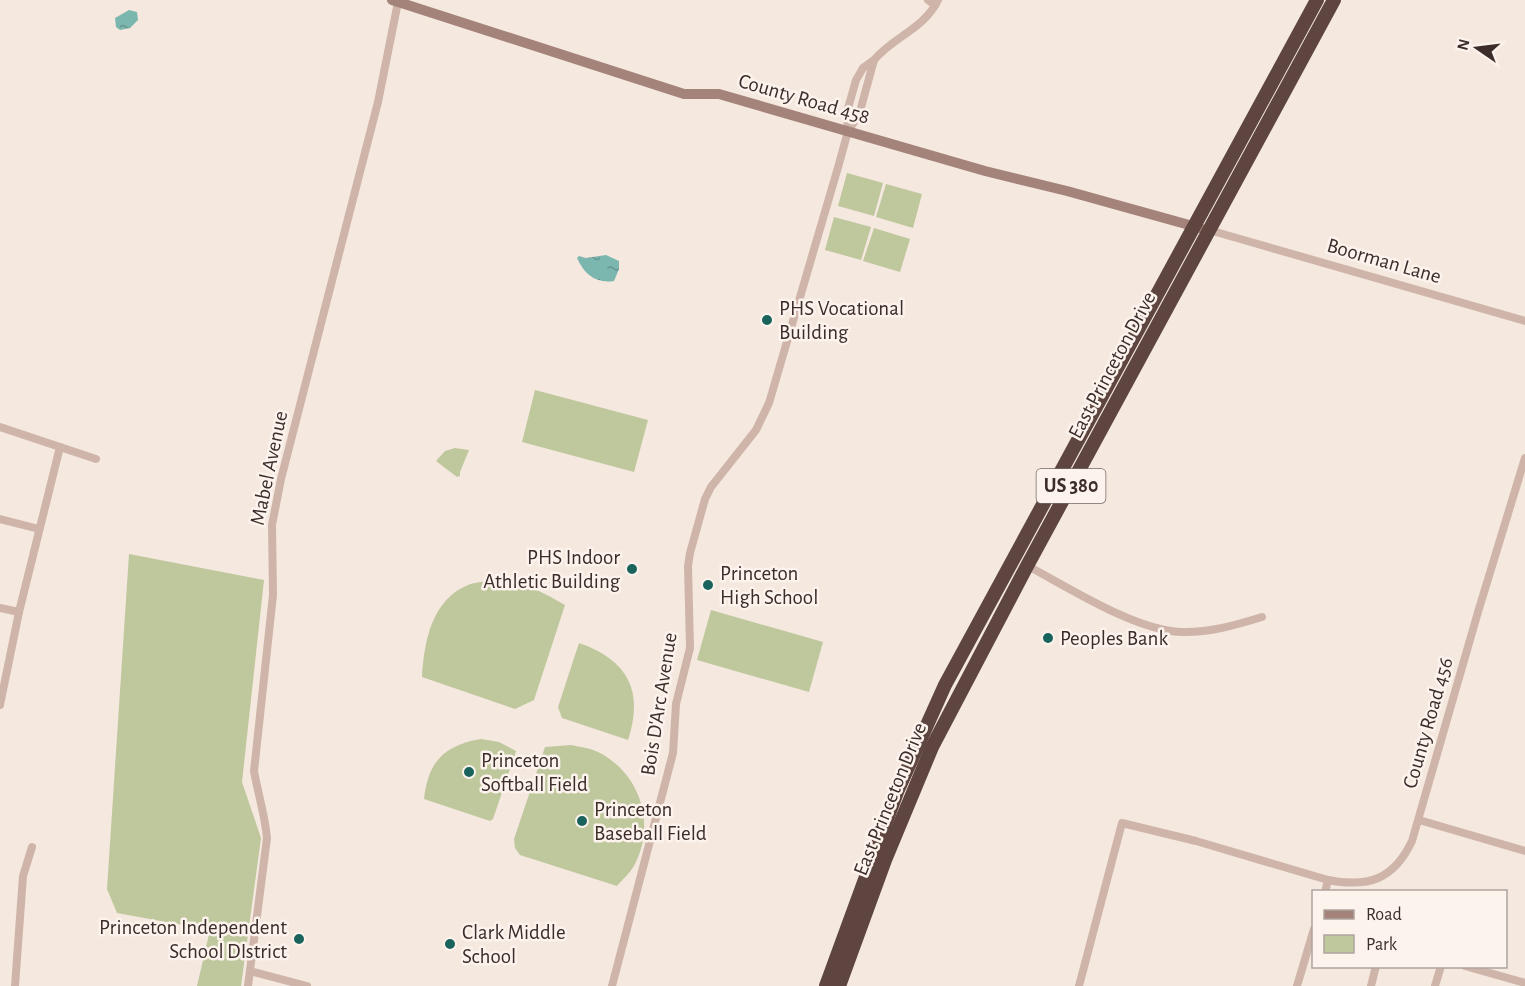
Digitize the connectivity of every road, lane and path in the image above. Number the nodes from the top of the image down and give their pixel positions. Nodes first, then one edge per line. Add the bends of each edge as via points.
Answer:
1 (928, 0) edge
2 (1317, 0) edge
3 (1334, 0) edge
4 (395, 1) edge
5 (937, 3) edge
6 (874, 60) junction
7 (848, 131) junction
8 (1195, 226) junction
9 (1209, 230) junction
10 (1525, 321) edge
11 (0, 427) edge
12 (60, 447) junction
13 (1525, 458) edge
14 (96, 459) dead end
15 (0, 519) edge
16 (39, 529) junction
17 (1013, 558) junction
18 (1027, 566) junction
19 (0, 608) edge
20 (19, 612) junction
21 (1262, 617) dead end
22 (945, 685) junction
23 (961, 692) junction
24 (1, 699) edge
25 (1419, 820) junction
26 (32, 847) dead end
27 (1525, 850) edge
28 (1328, 880) junction
29 (1325, 890) edge
30 (1312, 936) edge
31 (1376, 968) edge
32 (1440, 968) edge
33 (1473, 968) edge
34 (250, 971) junction
35 (1525, 983) edge
36 (15, 986) edge
37 (248, 986) edge
38 (307, 986) edge
39 (612, 986) edge
40 (826, 986) edge
41 (839, 986) edge
42 (1078, 986) edge
43 (1297, 986) edge
44 (1371, 986) edge
45 (1435, 986) edge

1 - 5 street
2 - 8 highway, East Princeton Drive / US 380
3 - 9 highway, East Princeton Drive / US 380
4 - 7 street, County Road 458 via 684,94 719,94
4 - 34 street, Mabel Avenue via 378,102 273,515 273,595 254,771 267,838
5 - 6 street via 922,22
6 - 7 street via 859,115
6 - 7 street via 856,80 847,112
7 - 8 street, County Road 458
7 - 39 street, Bois D'Arc Avenue via 769,403 756,430 711,486 688,561 690,648 676,704 673,753
8 - 9 street, County Road 458
8 - 17 highway, East Princeton Drive / US 380
9 - 10 street, Boorman Lane
9 - 18 highway, East Princeton Drive / US 380
11 - 12 street
12 - 14 street
12 - 16 street
13 - 25 street, County Road 456
15 - 16 street
16 - 20 street
17 - 18 street
17 - 22 highway, East Princeton Drive / US 380
18 - 21 street via 1125,617 1160,628 1180,632 1212,630
18 - 23 highway, East Princeton Drive / US 380
19 - 20 street
20 - 24 street
22 - 23 highway
22 - 40 highway, East Princeton Drive / US 380 via 897,792
23 - 41 highway, East Princeton Drive / US 380 via 912,791
25 - 27 street
25 - 28 street, County Road 456 via 1405,855 1387,873 1361,884
26 - 36 street via 23,876
28 - 29 street
28 - 42 street, County Road 456 via 1122,823
30 - 43 street
31 - 44 street
32 - 45 street
33 - 35 street
34 - 37 street, Mabel Avenue
34 - 38 street

